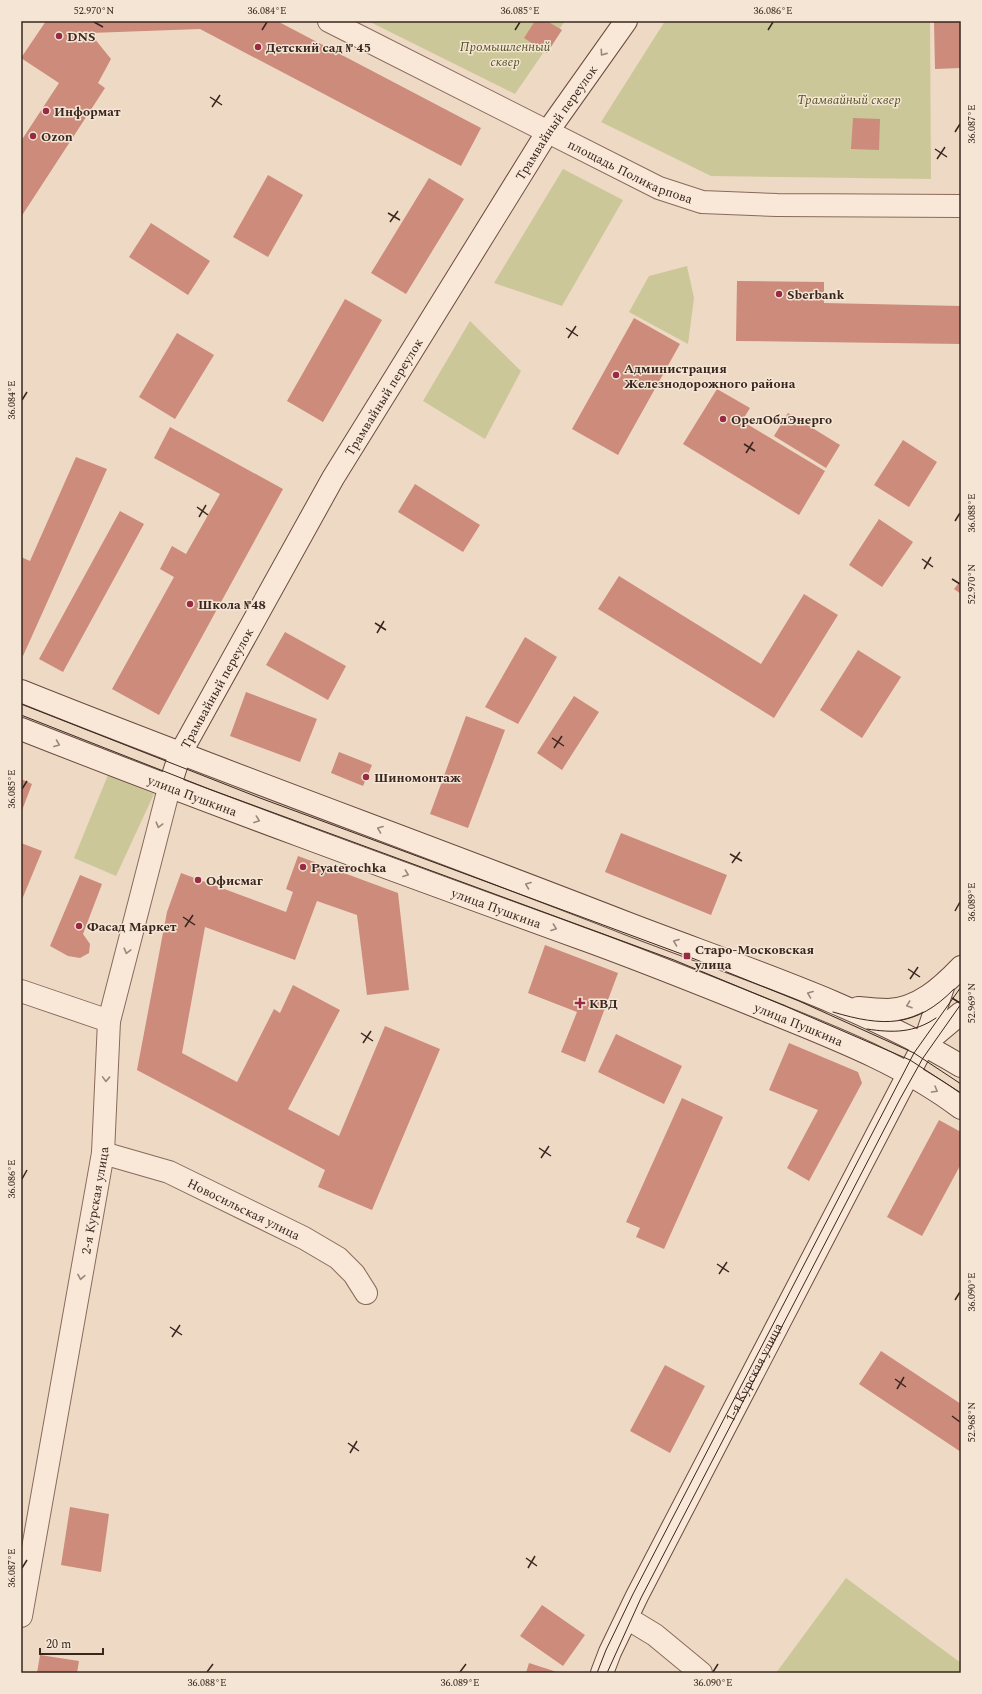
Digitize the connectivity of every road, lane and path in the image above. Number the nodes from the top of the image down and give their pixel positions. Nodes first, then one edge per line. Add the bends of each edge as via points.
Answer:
1 (329, 21) edge
2 (626, 21) edge
3 (548, 131) junction
4 (961, 206) edge
5 (21, 691) edge
6 (21, 729) edge
7 (180, 754) junction
8 (169, 788) junction
9 (961, 967) edge
10 (943, 986) junction
11 (21, 991) edge
12 (846, 1008) junction
13 (961, 1013) edge
14 (109, 1021) junction
15 (924, 1044) junction
16 (961, 1066) edge
17 (908, 1074) junction
18 (961, 1108) edge
19 (103, 1152) junction
20 (366, 1293) dead end
21 (21, 1616) edge
22 (627, 1618) junction
23 (602, 1673) edge
24 (701, 1673) edge

1 - 3 main road, площадь Поликарпова
2 -> 3 main road, Трамвайный переулок
3 - 4 main road, площадь Поликарпова via 659,188 702,202
3 - 7 main road, Трамвайный переулок via 333,478
5 - 7 main road
6 -> 8 main road, улица Пушкина
7 - 8 main road, Трамвайный переулок
12 -> 7 main road
8 -> 14 main road, 2-я Курская улица
8 -> 17 main road, улица Пушкина via 665,969 840,1041
9 - 10 main road
10 -> 12 main road via 921,1000 890,1010
10 - 15 main road
11 - 14 main road
12 - 15 main road
13 - 15 main road
14 -> 19 main road, 2-я Курская улица
15 - 16 main road
15 - 17 main road, 1-я Курская улица
17 -> 18 main road, улица Пушкина via 942,1093
17 - 22 main road, 1-я Курская улица
19 - 20 main road, Новосильская улица via 169,1172 304,1238 338,1258 354,1274
19 -> 21 main road, 2-я Курская улица
22 - 23 main road, 1-я Курская улица
22 - 24 main road via 655,1635

